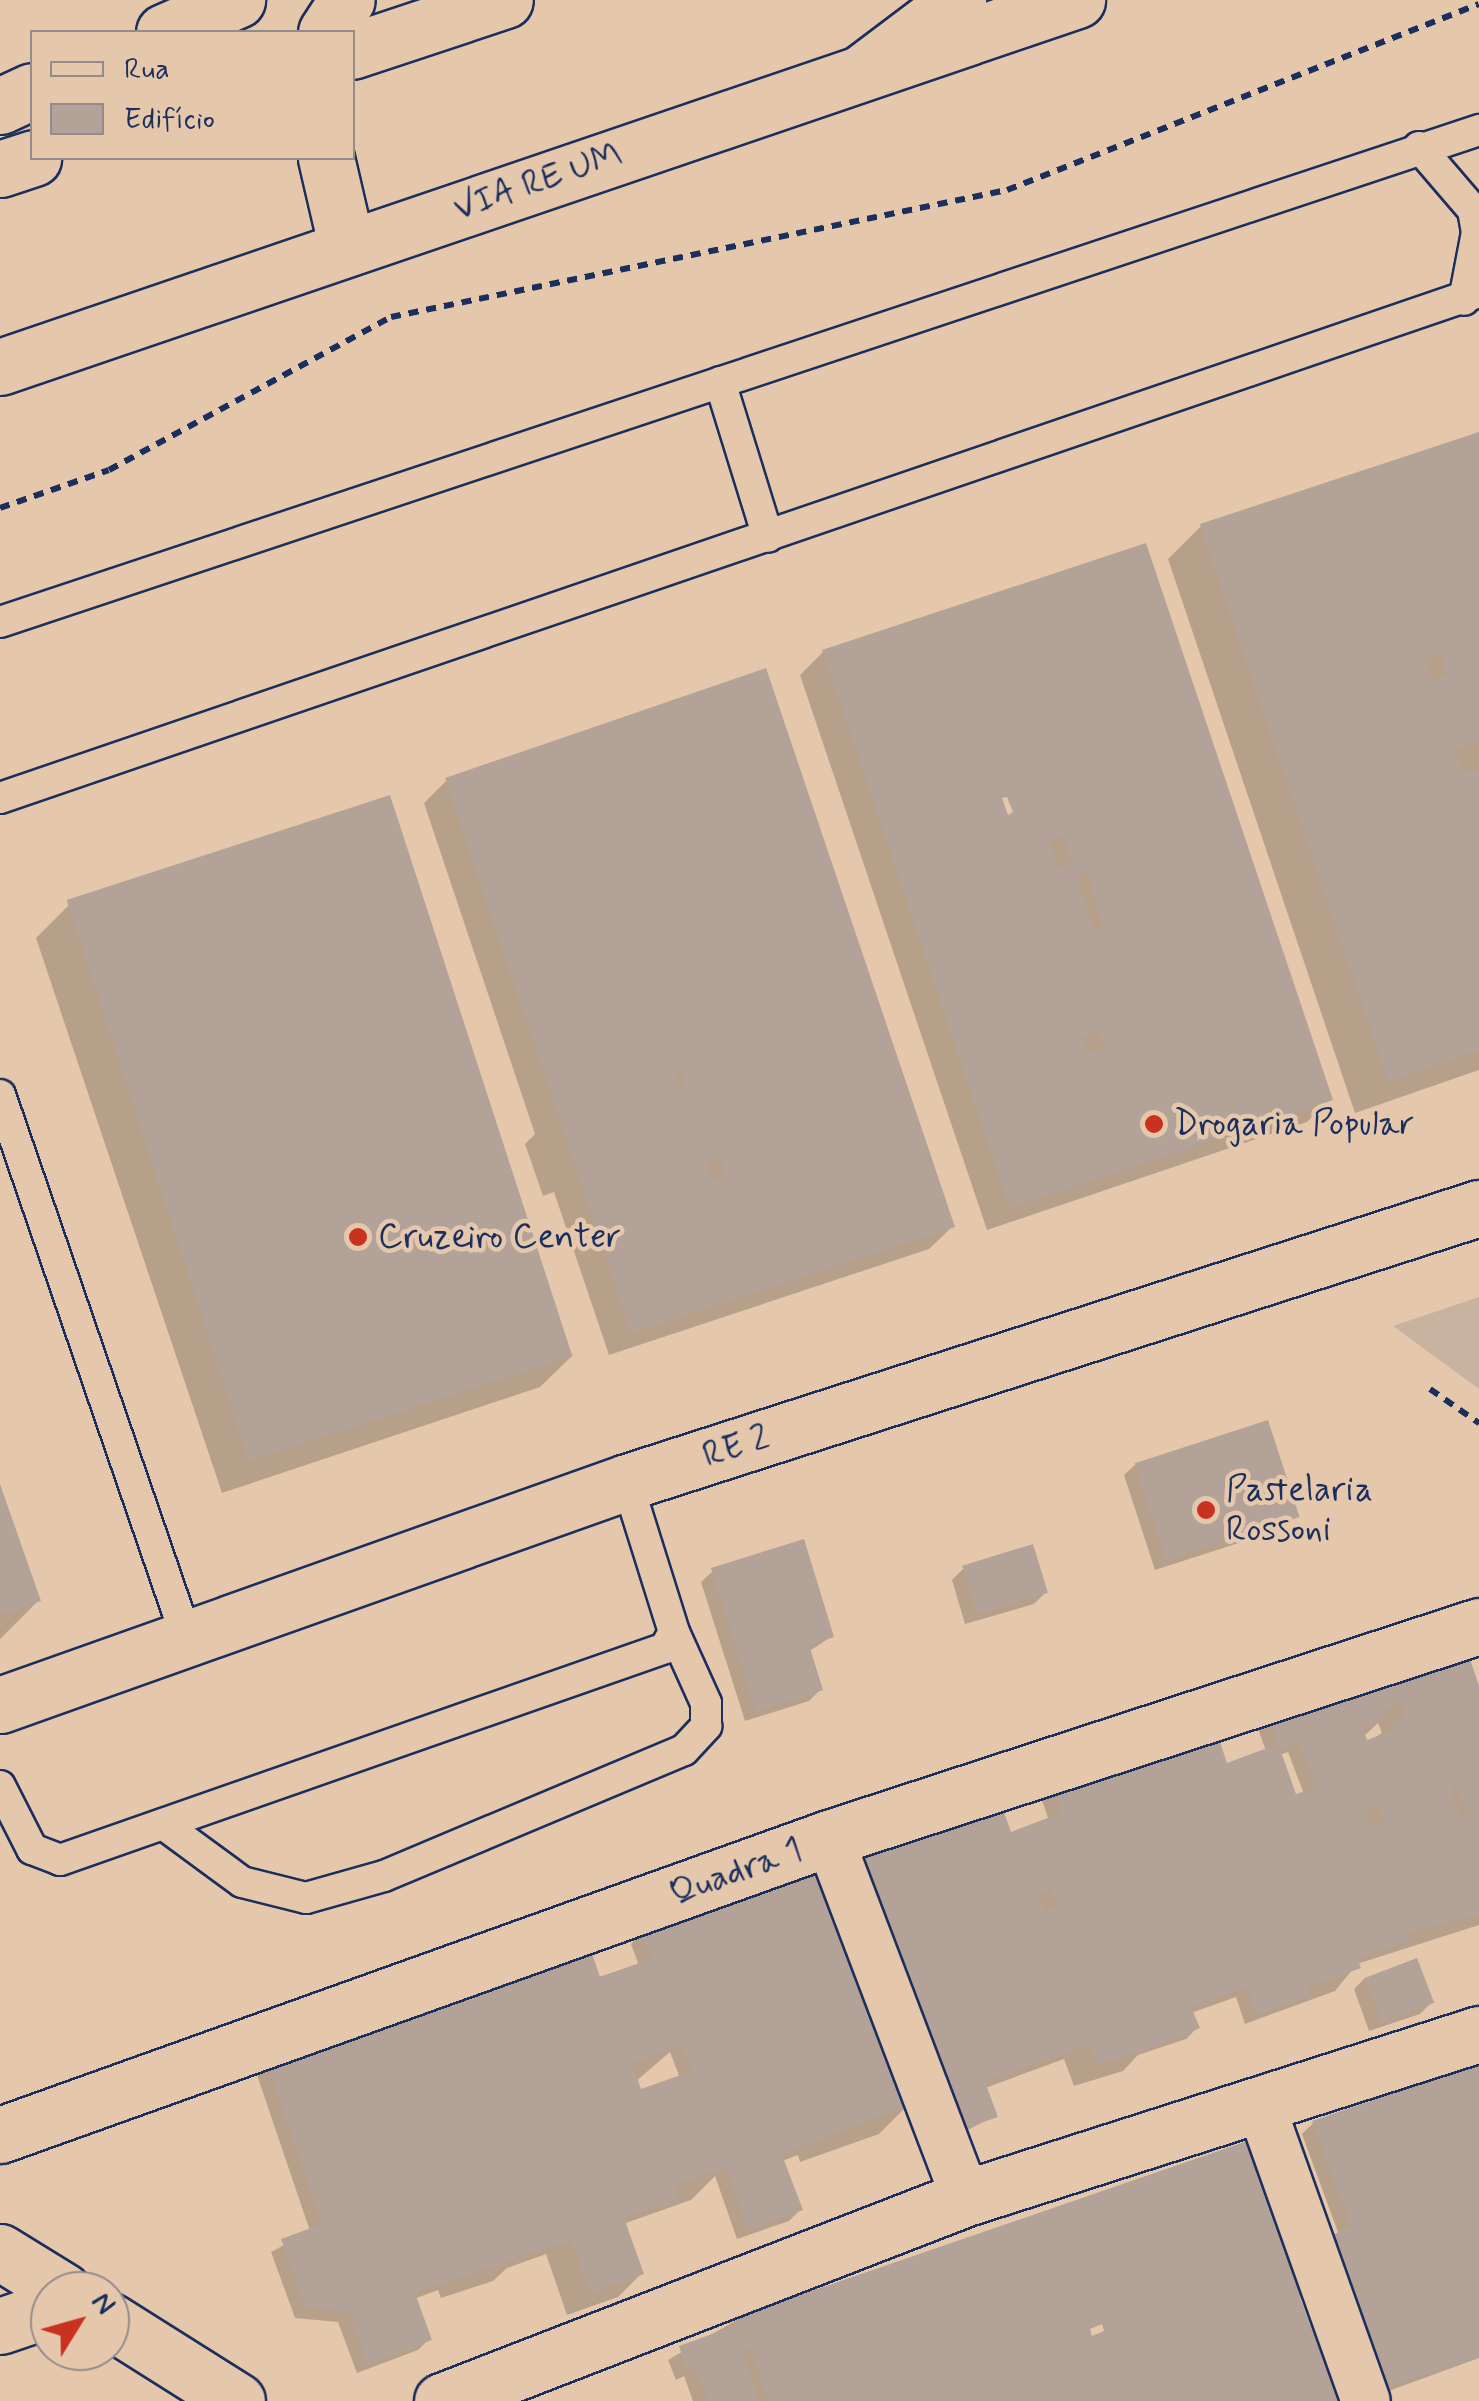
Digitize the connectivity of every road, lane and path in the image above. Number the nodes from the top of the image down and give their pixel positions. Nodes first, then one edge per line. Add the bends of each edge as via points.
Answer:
1 (237, 0) edge
2 (347, 0) edge
3 (505, 0) edge
4 (958, 0) edge
5 (1078, 0) edge
6 (1479, 4) edge
7 (169, 30) edge
8 (327, 30) edge
9 (355, 50) edge
10 (864, 71) junction
11 (30, 92) edge
12 (0, 106) edge
13 (1479, 130) edge
14 (1419, 147) junction
15 (30, 159) edge
16 (326, 160) edge
17 (0, 168) edge
18 (347, 248) junction
19 (1471, 296) edge
20 (0, 367) edge
21 (720, 382) junction
22 (0, 508) edge
23 (768, 537) junction
24 (0, 622) edge
25 (0, 798) edge
26 (0, 1095) edge
27 (1479, 1208) edge
28 (1430, 1389) dead end
29 (1479, 1423) edge
30 (626, 1482) junction
31 (1479, 1626) edge
32 (674, 1632) junction
33 (186, 1640) junction
34 (0, 1705) edge
35 (0, 1786) edge
36 (163, 1824) junction
37 (829, 1838) junction
38 (1479, 2034) edge
39 (1260, 2104) junction
40 (0, 2135) edge
41 (966, 2198) junction
42 (0, 2252) edge
43 (31, 2271) edge
44 (30, 2316) edge
45 (0, 2326) edge
46 (130, 2333) edge
47 (236, 2401) edge
48 (442, 2401) edge
49 (1366, 2401) edge

1 - 7 main road
2 - 8 main road
3 - 9 main road
4 - 10 main road
5 - 10 main road, VIA RE UM
6 - 22 path via 1008,190 390,316 110,470
10 - 18 main road, VIA RE UM
11 - 12 main road
13 - 14 lane
14 - 19 lane via 1473,210
14 - 21 lane
15 - 17 main road
16 - 18 main road
18 - 20 main road, VIA RE UM
19 - 23 lane
21 - 23 lane
21 - 24 lane
23 - 25 lane
26 - 33 lane
27 - 30 main road, RE 2
28 - 29 path
30 - 32 lane
30 - 33 main road, RE 2
31 - 37 main road, Quadra 1
32 - 36 lane via 665,1648
32 - 36 lane via 706,1703 706,1726 684,1750 384,1876 306,1898 242,1882
33 - 34 main road, RE 2
35 - 36 lane via 32,1849 45,1858 60,1860
37 - 40 main road, Quadra 1
37 - 41 street
38 - 39 main road
39 - 41 main road
39 - 49 street
41 - 48 main road
42 - 43 main road
44 - 45 main road
46 - 47 main road

